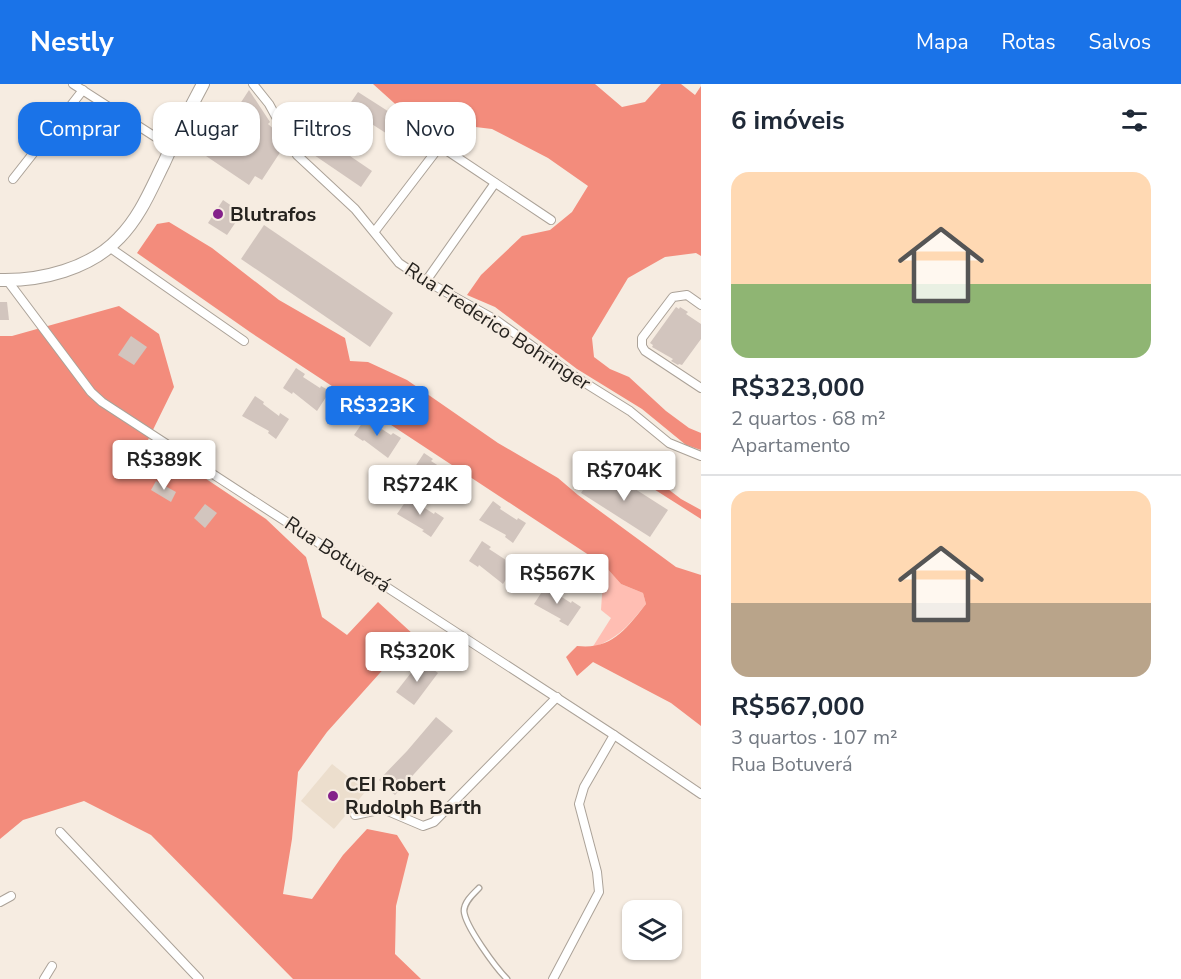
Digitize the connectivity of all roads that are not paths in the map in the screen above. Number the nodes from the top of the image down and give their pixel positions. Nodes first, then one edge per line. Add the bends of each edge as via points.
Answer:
1 (73, 84) edge
2 (203, 84) edge
3 (253, 84) edge
4 (83, 90) junction
5 (194, 102) edge
6 (153, 135) edge
7 (167, 156) edge
8 (14, 180) dead end
9 (495, 183) junction
10 (551, 220) dead end
11 (375, 231) junction
12 (109, 247) junction
13 (4, 280) edge
14 (426, 281) junction
15 (701, 305) edge
16 (244, 341) dead end
17 (701, 388) edge
18 (701, 456) edge
19 (557, 697) junction
20 (614, 735) junction
21 (701, 794) edge
22 (355, 815) dead end
23 (60, 832) dead end
24 (479, 888) dead end
25 (11, 896) dead end
26 (0, 902) edge
27 (52, 966) dead end
28 (44, 979) edge
29 (199, 979) edge
30 (507, 979) edge
31 (554, 979) edge

1 - 4 street
2 - 5 main road
3 - 11 street, Rua Frederico Bohringer via 269,104 297,155
4 - 6 street
4 - 8 street
7 - 12 main road via 145,202
9 - 10 street
9 - 11 street via 440,146
9 - 14 street
11 - 14 street, Rua Frederico Bohringer via 399,263
12 - 13 main road via 56,273
12 - 16 street
13 - 19 street, Rua Botuverá via 102,402
14 - 18 street, Rua Frederico Bohringer via 496,320 630,411 669,443
15 - 17 street via 687,296 673,297 642,338 645,351
19 - 20 street, Rua Botuverá
19 - 22 street via 434,822 423,826 383,809
20 - 21 street, Rua Botuverá
20 - 31 street via 584,787 579,804 599,892
23 - 29 street
24 - 30 lane via 465,905 464,913 496,968
25 - 26 street
27 - 28 street

